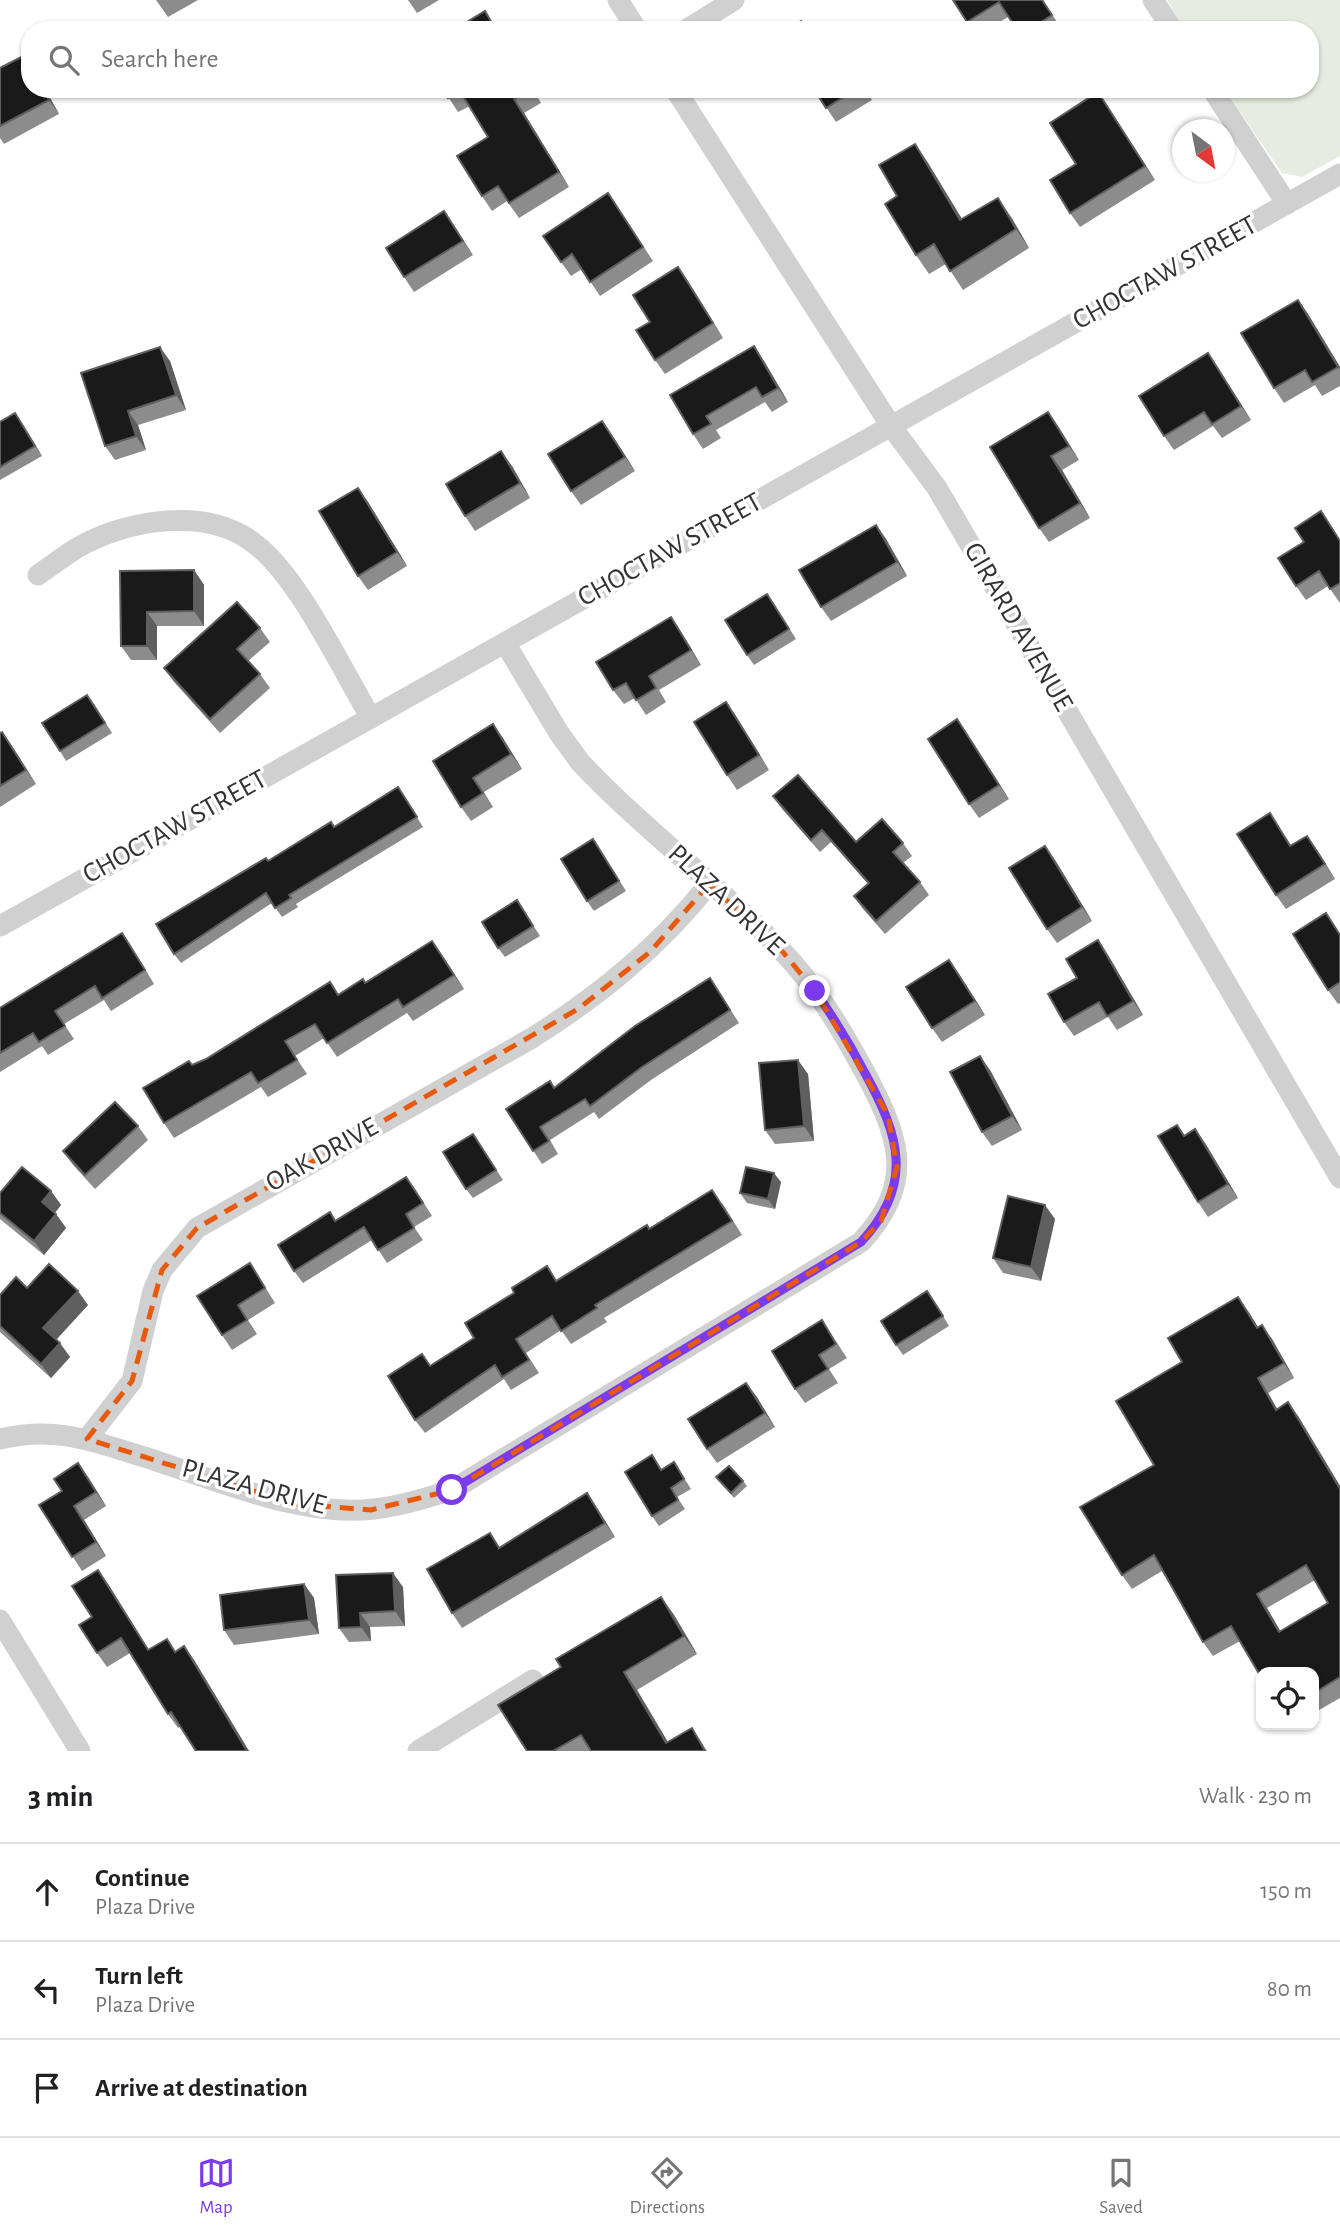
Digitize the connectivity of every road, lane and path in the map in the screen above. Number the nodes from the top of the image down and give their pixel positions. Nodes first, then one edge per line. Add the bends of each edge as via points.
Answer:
1 (618, 0) edge
2 (734, 0) edge
3 (1153, 0) edge
4 (631, 21) edge
5 (700, 21) edge
6 (1166, 21) edge
7 (681, 98) edge
8 (1218, 98) edge
9 (1340, 174) edge
10 (1287, 204) junction
11 (891, 426) junction
12 (38, 575) dead end
13 (505, 643) junction
14 (370, 718) junction
15 (709, 884) junction
16 (0, 926) edge
17 (1340, 1178) edge
18 (0, 1438) edge
19 (88, 1439) junction
20 (0, 1620) edge
21 (533, 1679) dead end
22 (80, 1751) edge
23 (418, 1751) edge

1 - 4 street
2 - 5 street
3 - 6 street
7 - 11 street, GIRARD AVENUE
8 - 10 street
9 - 10 street, CHOCTAW STREET
10 - 11 street, CHOCTAW STREET
11 - 13 street, CHOCTAW STREET
11 - 17 street, GIRARD AVENUE via 937,488
12 - 14 street via 78,547 108,534 185,520 220,525 255,543 277,567
13 - 14 street, CHOCTAW STREET
13 - 15 street, PLAZA DRIVE via 580,762
14 - 16 street, CHOCTAW STREET
15 - 19 street, OAK DRIVE via 650,952 578,1009 197,1227 162,1270 132,1381
15 - 19 street, PLAZA DRIVE via 782,951 815,991 838,1023 888,1115 896,1142 895,1177 881,1221 861,1242 452,1490 410,1504 333,1510 295,1504
18 - 19 street via 51,1432
20 - 22 street
21 - 23 street

